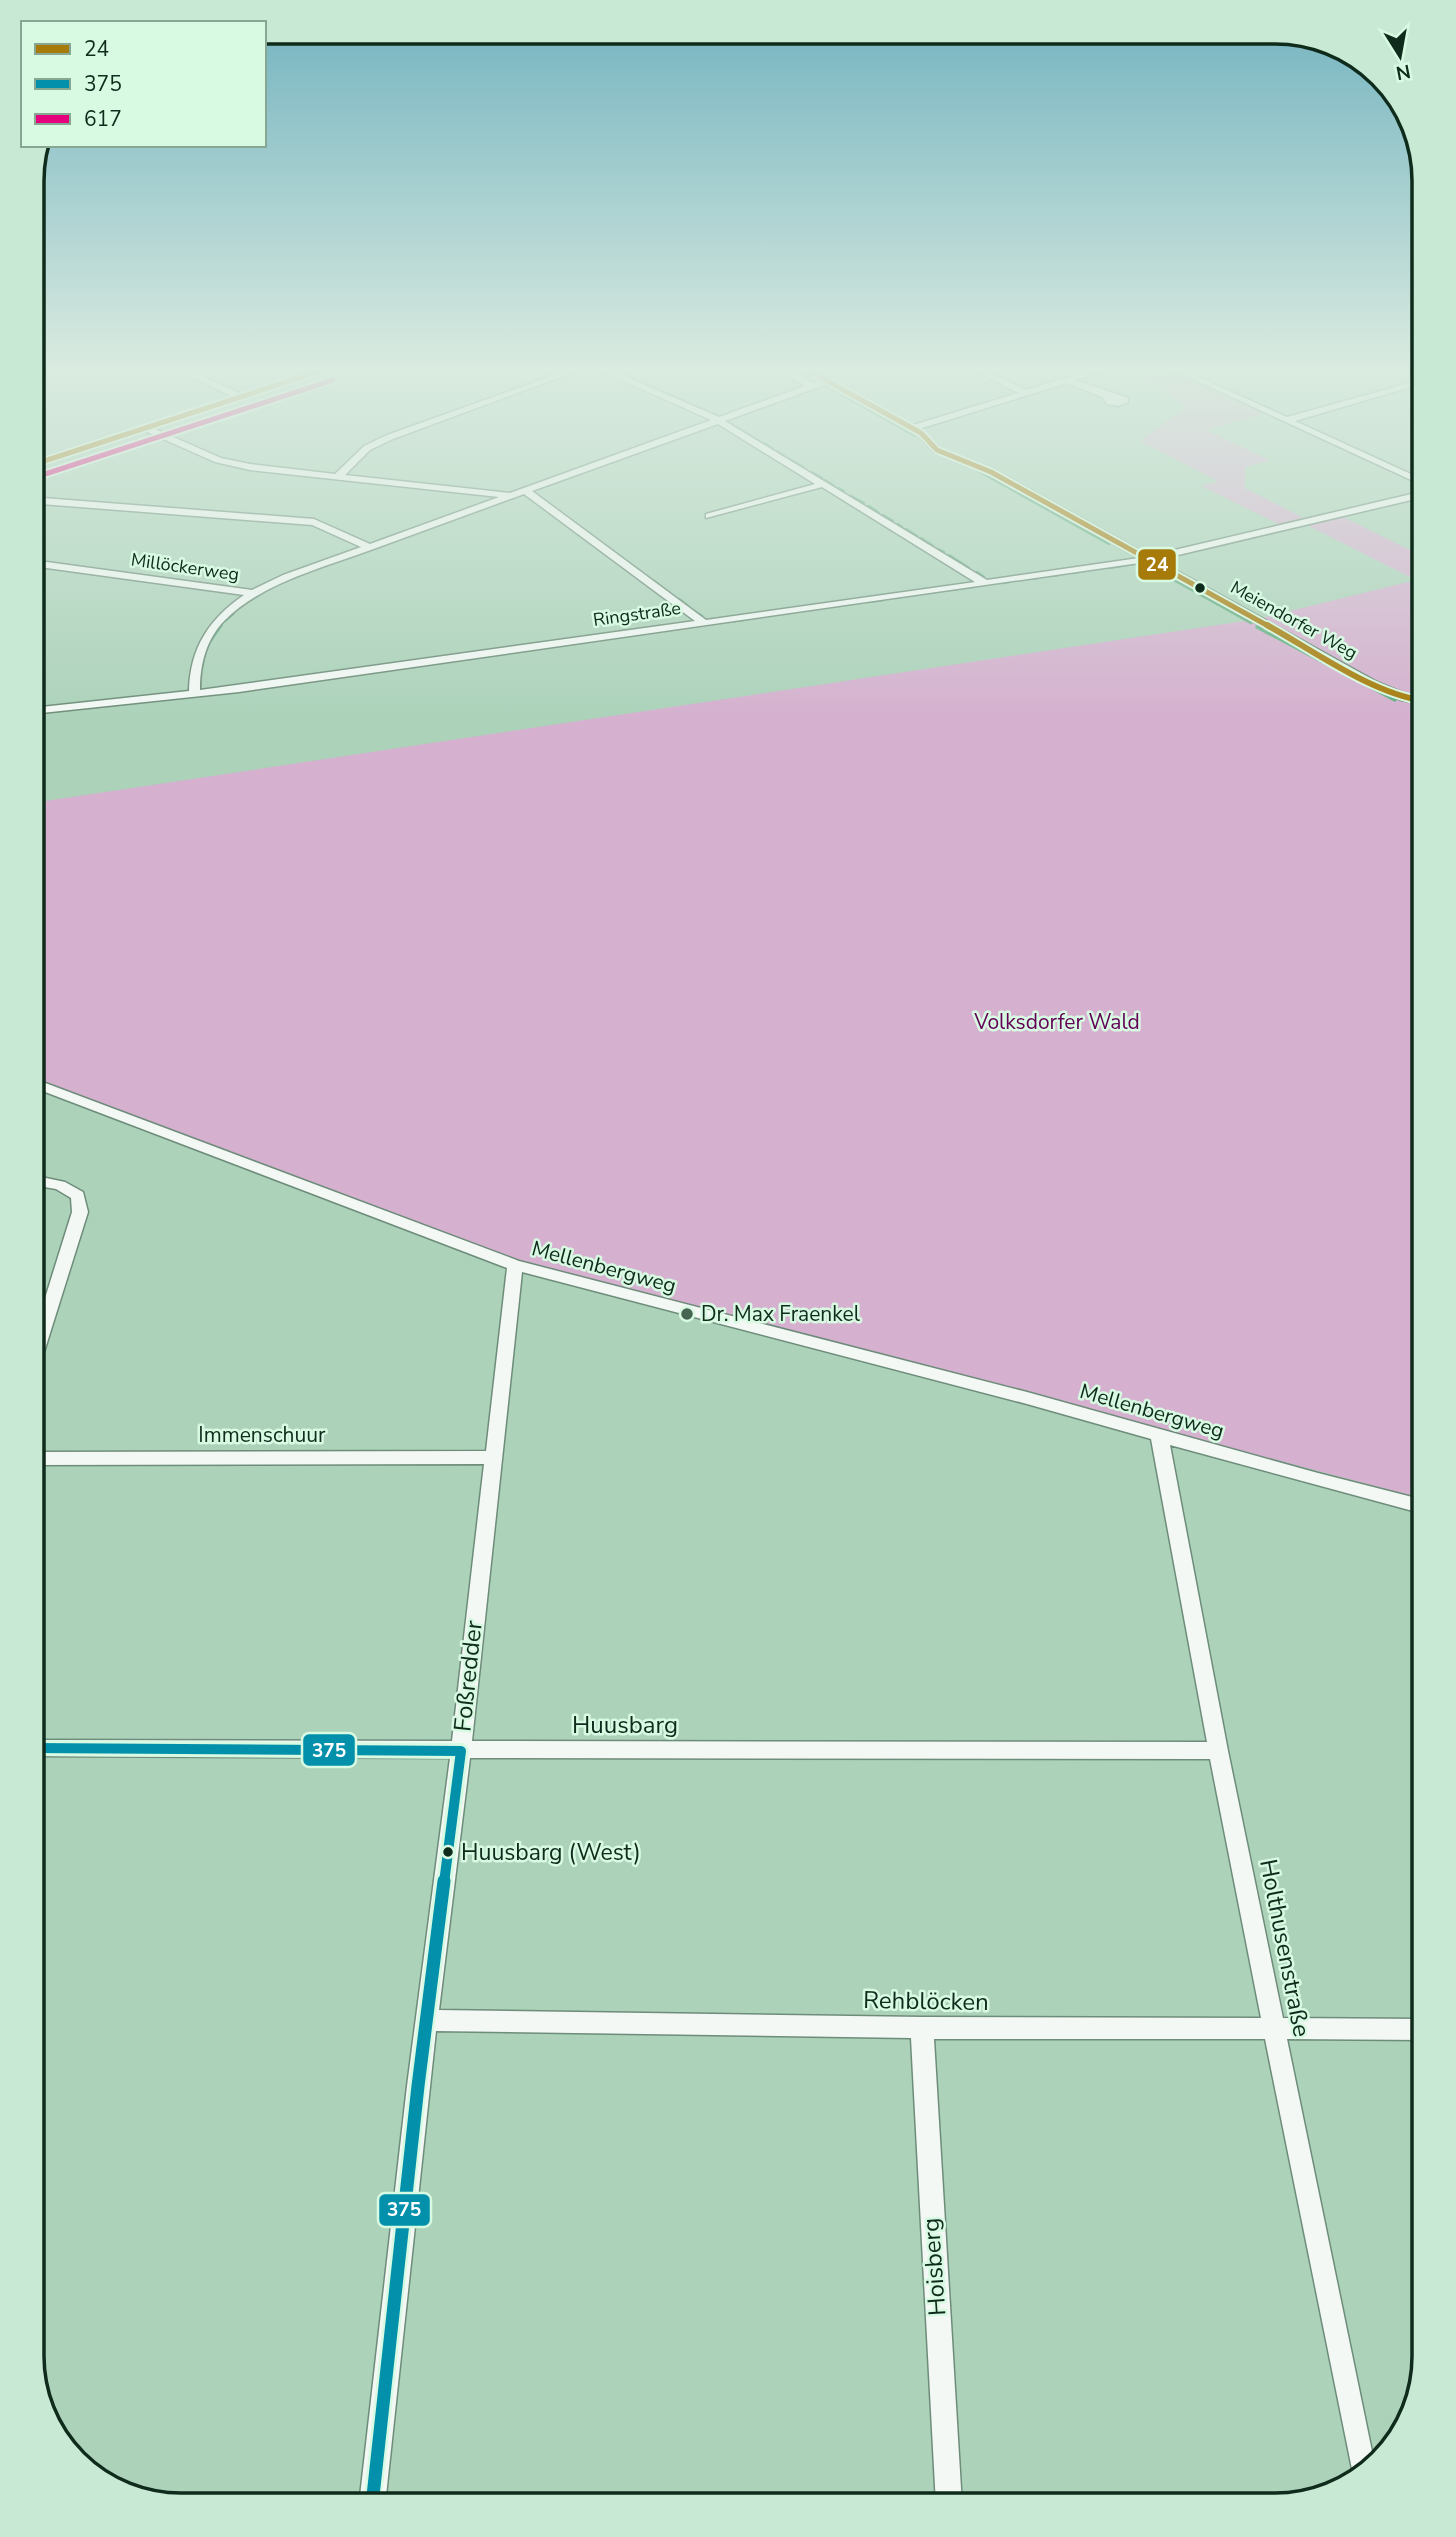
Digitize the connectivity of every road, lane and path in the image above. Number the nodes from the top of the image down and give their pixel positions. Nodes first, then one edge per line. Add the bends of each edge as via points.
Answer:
1 (427, 486) edge
2 (538, 486) edge
3 (815, 486) edge
4 (828, 486) edge
5 (1014, 486) edge
6 (526, 491) junction
7 (510, 496) junction
8 (1412, 497) edge
9 (1409, 498) junction
10 (1412, 499) edge
11 (44, 501) edge
12 (709, 516) dead end
13 (369, 547) junction
14 (1147, 560) junction
15 (44, 565) edge
16 (984, 582) junction
17 (251, 593) junction
18 (702, 622) junction
19 (194, 695) junction
20 (1412, 699) edge
21 (44, 710) edge
22 (44, 1087) edge
23 (44, 1182) edge
24 (515, 1265) junction
25 (44, 1327) edge
26 (1159, 1434) junction
27 (491, 1457) junction
28 (44, 1458) edge
29 (1412, 1505) edge
30 (44, 1748) edge
31 (461, 1751) junction
32 (1218, 1751) junction
33 (427, 2020) junction
34 (922, 2028) junction
35 (1275, 2029) junction
36 (1412, 2029) edge
37 (1361, 2462) edge
38 (373, 2493) edge
39 (948, 2493) edge

1 - 7 street
2 - 6 street
3 - 12 street
4 - 16 street
5 - 14 street, Meiendorfer Weg
6 - 7 street
6 - 18 street
7 - 13 street
8 - 9 street, Ringstraße
9 - 10 street
9 - 14 street, Ringstraße
11 - 13 street via 314,522
13 - 17 street
14 - 16 street, Ringstraße
14 - 20 street, Meiendorfer Weg via 1373,684
15 - 17 street, Millöckerweg
16 - 18 street, Ringstraße
17 - 19 street via 212,628 198,649 192,671
18 - 19 street, Ringstraße
19 - 21 street, Ringstraße
22 - 24 street, Mellenbergweg
23 - 25 street via 78,1196 80,1212
24 - 26 street, Mellenbergweg
24 - 27 street, Foßredder
26 - 29 street, Mellenbergweg
26 - 32 street, Holthusenstraße
27 - 28 street, Immenschuur
27 - 31 street, Foßredder
30 - 31 street, Huusbarg
31 - 32 street, Huusbarg
31 - 33 street, Foßredder
32 - 35 street, Holthusenstraße
33 - 34 street, Rehblöcken
33 - 38 street, Foßredder
34 - 35 street, Rehblöcken
34 - 39 street, Hoisberg
35 - 36 street, Rehblöcken
35 - 37 street, Holthusenstraße

